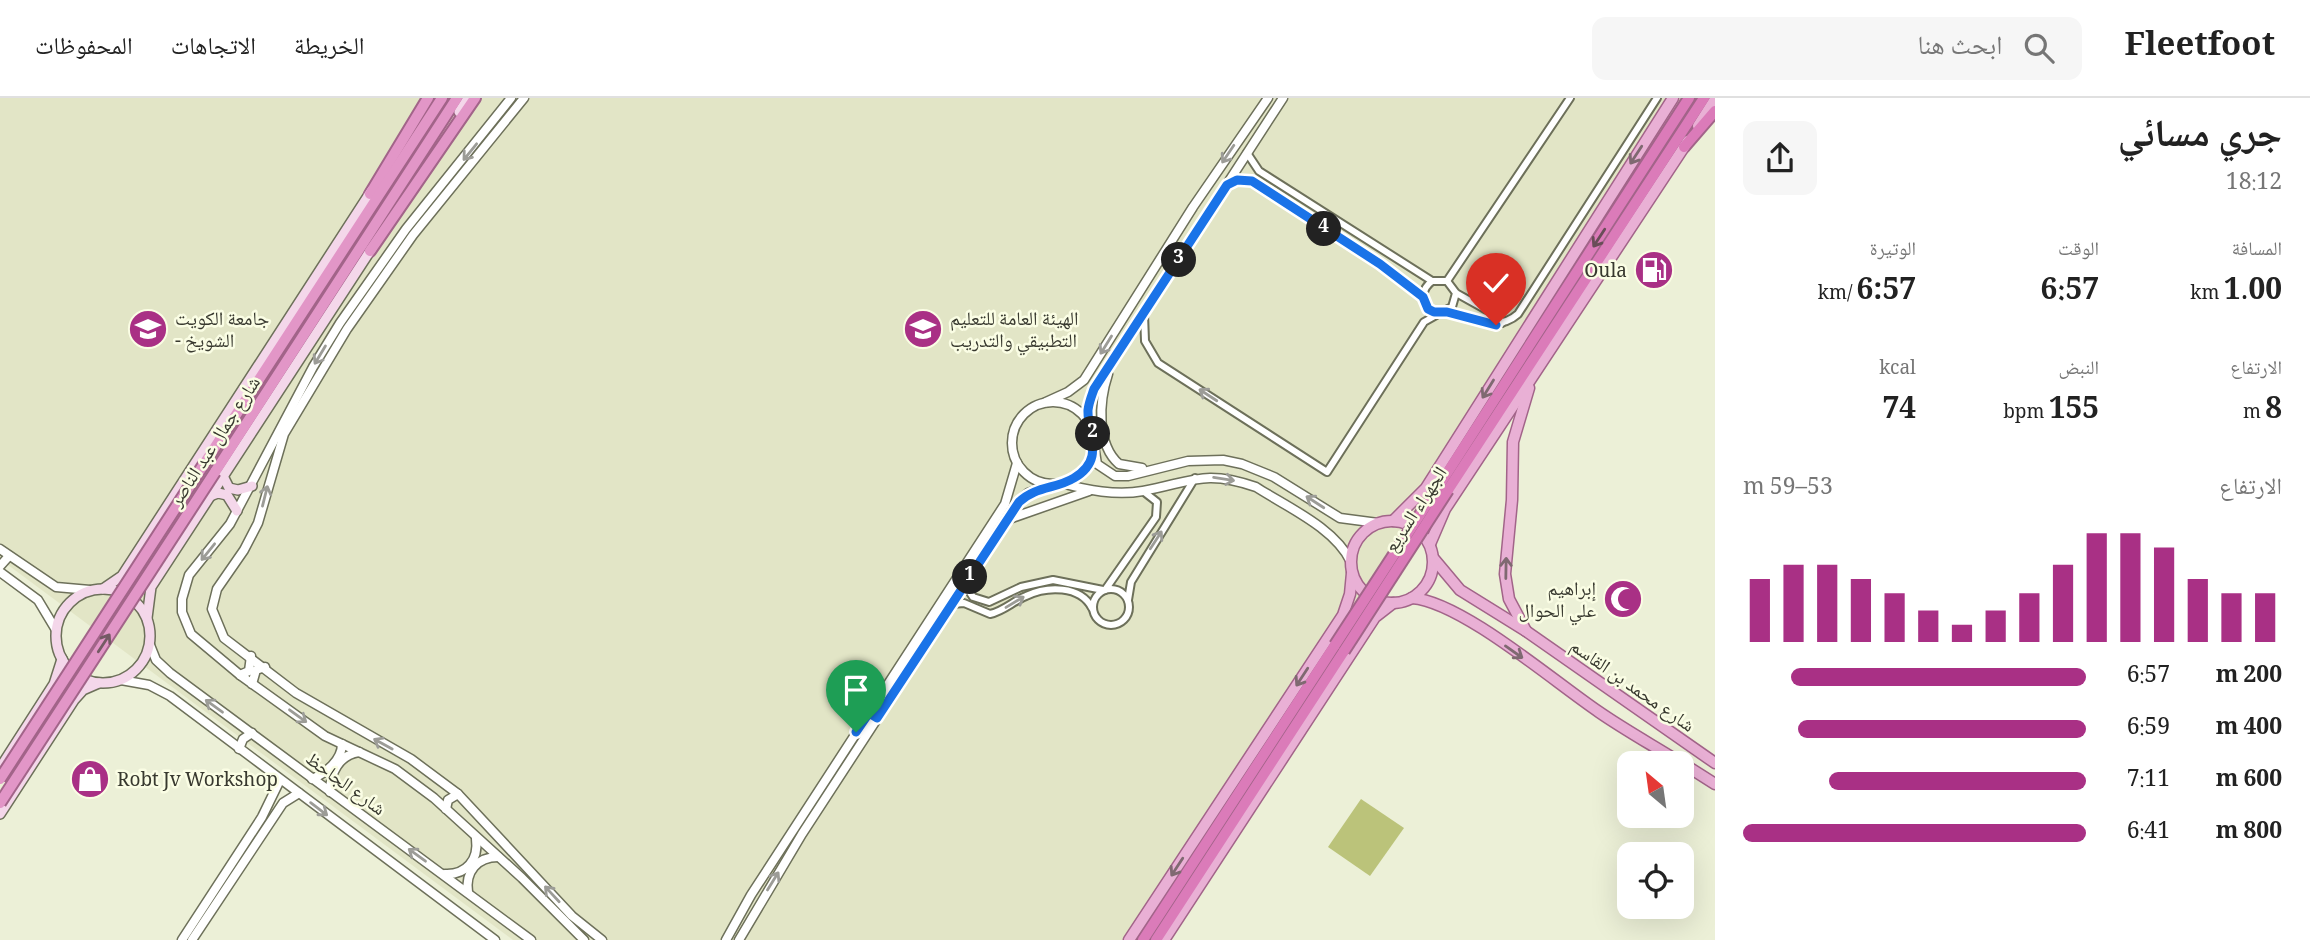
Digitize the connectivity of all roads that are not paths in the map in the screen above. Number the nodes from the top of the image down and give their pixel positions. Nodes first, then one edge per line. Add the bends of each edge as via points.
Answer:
1 (430, 98) edge
2 (442, 98) edge
3 (457, 98) edge
4 (468, 98) edge
5 (475, 98) edge
6 (511, 98) edge
7 (524, 98) edge
8 (1268, 98) edge
9 (1283, 98) edge
10 (1570, 98) edge
11 (1657, 98) edge
12 (1672, 98) edge
13 (1689, 98) edge
14 (1704, 98) edge
15 (1715, 99) edge
16 (1715, 111) edge
17 (1684, 147) junction
18 (1247, 153) junction
19 (1274, 181) junction
20 (1227, 185) junction
21 (1267, 191) junction
22 (370, 194) joint
23 (431, 206) junction
24 (417, 223) junction
25 (370, 251) junction
26 (1433, 281) junction
27 (1447, 281) junction
28 (1456, 293) junction
29 (1424, 300) junction
30 (1133, 302) junction
31 (1145, 312) junction
32 (1443, 312) junction
33 (1424, 322) junction
34 (1502, 323) junction
35 (1110, 368) junction
36 (1533, 374) junction
37 (1046, 402) junction
38 (1091, 427) junction
39 (1094, 445) junction
40 (1017, 463) junction
41 (1168, 465) junction
42 (223, 476) junction
43 (1274, 477) junction
44 (1195, 478) junction
45 (1058, 483) junction
46 (252, 486) junction
47 (1091, 491) junction
48 (1143, 491) junction
49 (1264, 492) junction
50 (210, 496) junction
51 (237, 511) junction
52 (1006, 520) junction
53 (1393, 520) junction
54 (1378, 523) junction
55 (1430, 544) junction
56 (0, 549) edge
57 (9, 556) junction
58 (1434, 559) junction
59 (0, 566) edge
60 (1352, 568) junction
61 (0, 572) edge
62 (953, 585) junction
63 (963, 588) junction
64 (103, 589) junction
65 (90, 590) junction
66 (1104, 590) junction
67 (1468, 595) junction
68 (1412, 598) junction
69 (1128, 600) junction
70 (1393, 603) junction
71 (952, 604) junction
72 (1092, 608) junction
73 (147, 618) junction
74 (1468, 620) junction
75 (56, 630) junction
76 (1526, 631) junction
77 (150, 645) junction
78 (251, 656) junction
79 (62, 659) junction
80 (265, 667) junction
81 (240, 674) junction
82 (121, 680) junction
83 (99, 683) junction
84 (252, 684) junction
85 (869, 713) junction
86 (877, 718) junction
87 (252, 733) junction
88 (341, 744) junction
89 (239, 749) junction
90 (1662, 751) edge
91 (359, 752) junction
92 (1715, 763) edge
93 (0, 768) edge
94 (1694, 771) edge
95 (0, 779) edge
96 (312, 779) junction
97 (281, 780) junction
98 (1715, 784) edge
99 (448, 786) junction
100 (330, 792) junction
101 (299, 793) junction
102 (458, 794) junction
103 (273, 797) junction
104 (434, 798) junction
105 (0, 803) edge
106 (283, 803) junction
107 (446, 809) junction
108 (0, 814) edge
109 (476, 839) junction
110 (498, 857) junction
111 (445, 874) junction
112 (468, 892) junction
113 (182, 940) edge
114 (192, 940) edge
115 (495, 940) edge
116 (531, 940) edge
117 (584, 940) edge
118 (601, 940) edge
119 (726, 940) edge
120 (739, 940) edge
121 (1129, 940) edge
122 (1143, 940) edge
123 (1156, 940) edge
124 (1164, 940) edge

1 - 22 highway
2 - 95 highway, شارع جمال عبد الناصر, bridge
105 -> 3 highway, شارع جمال عبد الناصر, bridge
4 - 25 main road
5 - 25 highway
6 -> 23 street
7 - 23 street
8 -> 30 street
9 - 18 street
10 - 27 street
11 - 34 street via 1518,314
12 -> 53 main road, الجهراء السريع via 1426,488
13 -> 122 highway, الجهراء السريع, bridge
14 - 123 highway, الجهراء السريع, bridge
15 - 17 main road, الجهراء السريع
16 - 17 highway
17 - 36 main road, الجهراء السريع
18 - 19 street via 1259,171
18 - 20 street
19 - 21 street
19 - 26 street
20 - 21 street via 1246,179
20 - 31 street
21 - 29 street via 1380,264
22 - 64 main road via 122,576
23 - 24 street
24 -> 46 street via 340,323
78 -> 24 street via 218,631 214,598 258,523 284,434
25 - 42 main road
26 - 27 street
26 - 29 street via 1427,285
27 - 28 street
28 - 32 street via 1456,300
28 - 34 street
29 - 32 street via 1434,312
29 - 33 street
30 - 31 street
30 -> 37 street via 1084,380
33 -> 31 street via 1327,472 1158,363 1145,341
31 - 35 street
32 - 33 street
32 - 34 street via 1493,325
35 - 38 street via 1090,401
35 - 41 street via 1102,411 1111,457 1136,469
36 - 55 main road, الجهراء السريع via 1445,509
76 -> 36 main road via 1509,599 1505,574 1513,442
37 - 38 street via 1073,407
37 - 40 street via 1028,410 1014,429
38 - 39 street
39 - 41 street via 1097,464 1115,476
39 - 45 street via 1084,470
40 - 45 street via 1034,479
40 - 62 street via 1005,504
41 - 43 street via 1223,460
42 - 46 main road via 229,488
42 - 50 main road
43 - 49 street
54 -> 43 street via 1340,518
44 - 48 street
44 -> 49 street via 1220,477
69 -> 44 street via 1131,582
45 - 47 street
45 - 52 street via 1028,493
46 - 51 street
47 - 48 street
47 - 52 street
48 - 66 street via 1157,502 1156,517
49 - 60 street via 1339,542
50 - 51 main road via 227,495
50 - 73 main road via 151,586
51 -> 81 street via 189,575 182,599 191,634
52 - 63 street
53 - 54 main road
53 - 55 main road via 1415,527
54 - 60 main road via 1356,541
55 - 58 main road
56 - 57 street
57 - 59 street
57 - 65 street via 56,587
58 - 67 main road, شارع محمد بن القاسم via 1453,585
58 - 68 main road via 1429,582
60 - 70 main road via 1364,593
60 -> 121 main road via 1343,615
61 - 75 street via 38,600
62 - 63 street
62 - 85 street
63 - 66 street via 989,602 1021,587 1052,580
63 - 71 street
64 - 65 main road
64 - 73 main road via 130,596
65 - 75 main road via 69,603
66 - 69 street via 1121,592
66 - 72 street
67 - 74 main road via 1458,596 1456,603
67 - 76 main road, شارع محمد بن القاسم
68 - 70 main road
68 - 74 main road, شارع محمد بن القاسم via 1434,601
69 - 72 street via 1125,618 1114,624 1102,623
70 - 124 main road via 1375,617
71 -> 72 street via 964,603 990,614 1033,593 1059,590 1080,595
71 - 86 street
73 - 77 main road
74 -> 90 main road, شارع محمد بن القاسم
75 - 79 main road
76 - 92 main road, شارع محمد بن القاسم
77 - 82 main road via 139,667
87 -> 77 street, شارع الجاحظ via 165,669
78 - 80 street
78 - 81 street via 249,671
79 - 83 main road via 76,675
79 - 93 main road via 54,684
80 - 84 street via 256,670
99 -> 80 street via 411,759 296,693
81 - 84 street
82 - 83 main road
82 - 89 street, شارع الجاحظ via 163,691
83 - 108 main road via 74,700
84 -> 88 street
85 - 86 street
85 - 119 street
120 -> 86 street
87 - 89 street
87 - 96 street, شارع الجاحظ
88 - 91 street
88 - 96 street via 340,755 328,770
89 - 97 street, شارع الجاحظ
91 - 100 street via 344,757 332,774
91 - 104 street via 395,769
94 - 98 main road, شارع محمد بن القاسم
96 - 100 street, شارع الجاحظ
97 - 101 street, شارع الجاحظ
97 - 103 street
99 - 102 street
99 - 104 street via 442,797
111 -> 100 street, شارع الجاحظ
101 - 106 street
101 -> 115 street, شارع الجاحظ
102 - 107 street via 447,800
118 -> 102 street via 572,916
103 - 106 street
103 - 113 street
104 - 107 street
106 - 114 street
107 - 109 street
109 - 110 street
109 - 111 street via 476,854 468,867
110 - 112 street via 473,866
110 - 117 street
111 - 112 street, شارع الجاحظ
112 - 116 street, شارع الجاحظ

